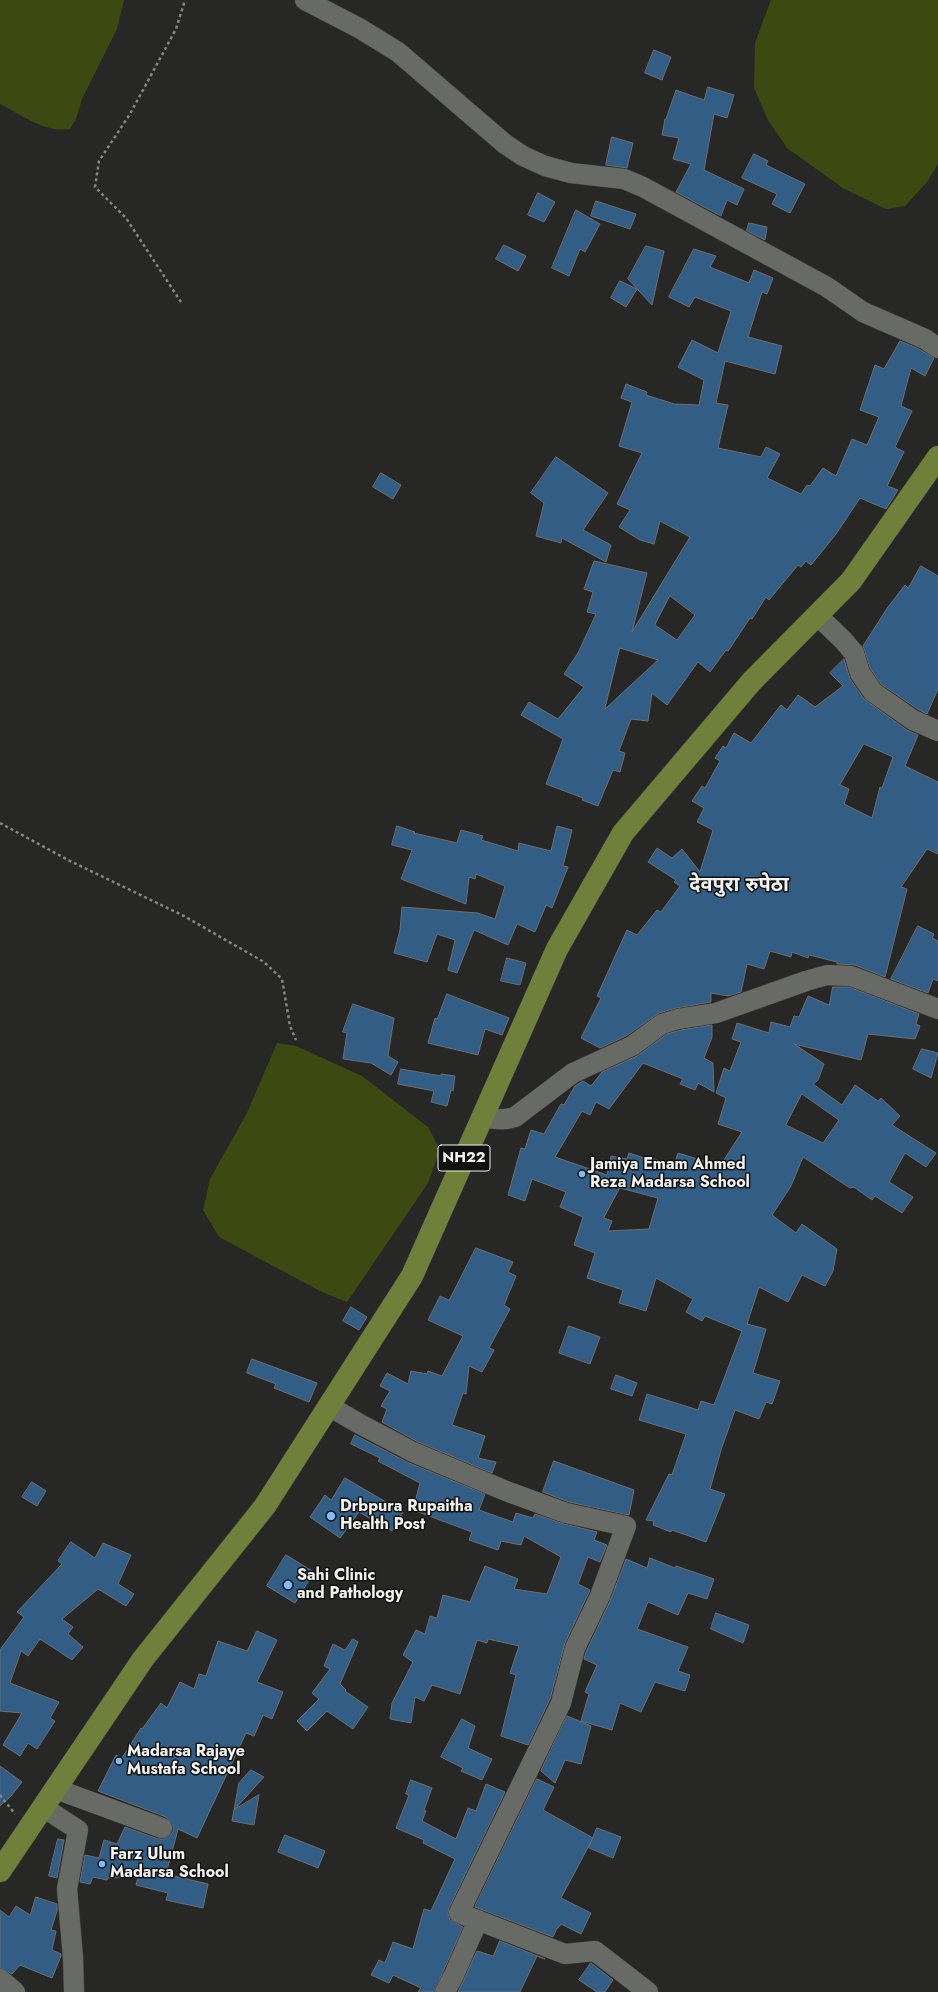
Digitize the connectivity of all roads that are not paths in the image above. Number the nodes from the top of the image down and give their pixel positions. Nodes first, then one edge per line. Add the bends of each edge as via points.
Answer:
1 (305, 0) edge
2 (938, 348) edge
3 (938, 457) edge
4 (817, 615) junction
5 (938, 731) edge
6 (938, 1009) edge
7 (482, 1117) junction
8 (329, 1406) junction
9 (56, 1789) junction
10 (43, 1807) junction
11 (162, 1828) dead end
12 (0, 1871) edge
13 (478, 1920) junction
14 (0, 1979) edge
15 (15, 1992) edge
16 (74, 1992) edge
17 (445, 1992) edge
18 (648, 1992) edge

1 - 2 street via 398,52 505,144 523,156 545,166 571,173 624,179 643,187 827,287 863,312 924,339
3 - 4 main road, NH22 via 851,581
4 - 5 street via 854,653 860,673 873,692 913,720
4 - 7 main road, NH22 via 752,681 622,833 557,949
6 - 7 street via 851,976 827,975 716,1013 678,1018 662,1024 632,1046 573,1073 515,1117 507,1120
7 - 8 main road, NH22 via 412,1276
8 - 9 main road, NH22 via 265,1506 144,1660
8 - 13 street via 413,1452 506,1491 566,1513 626,1526 600,1596 575,1648 561,1703 460,1913
9 - 10 main road, NH22
9 - 11 street
10 - 12 main road, NH22
10 - 16 street via 78,1830 67,1889
13 - 17 street
13 - 18 street via 565,1954 595,1951
14 - 15 street

